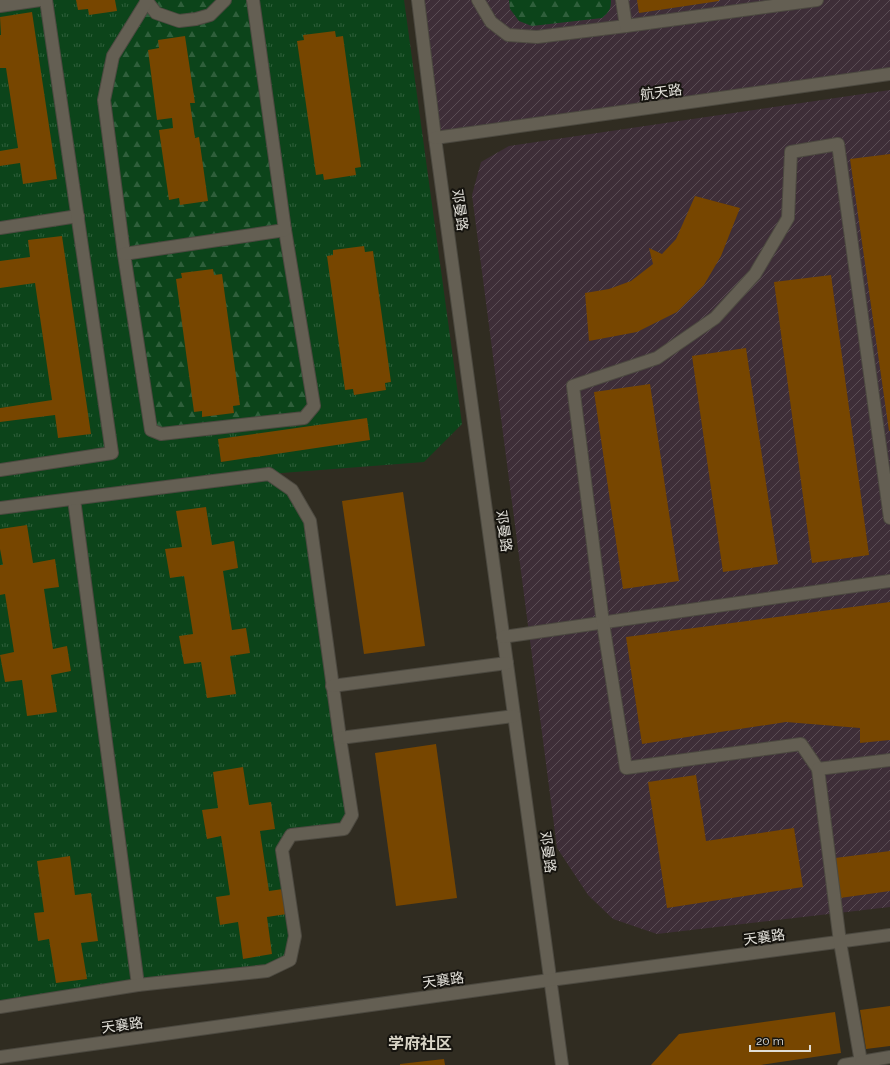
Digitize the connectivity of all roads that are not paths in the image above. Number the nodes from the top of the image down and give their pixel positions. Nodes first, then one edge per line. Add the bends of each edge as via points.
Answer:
1 (40, 0) edge
2 (46, 0) edge
3 (226, 0) edge
4 (253, 0) edge
5 (418, 0) edge
6 (478, 0) edge
7 (622, 0) edge
8 (817, 0) edge
9 (146, 1) edge
10 (0, 6) edge
11 (626, 26) junction
12 (890, 74) edge
13 (435, 138) junction
14 (78, 216) junction
15 (0, 228) edge
16 (285, 230) junction
17 (124, 254) junction
18 (0, 470) edge
19 (74, 498) junction
20 (0, 508) edge
21 (890, 518) edge
22 (890, 581) edge
23 (603, 623) junction
24 (503, 637) junction
25 (507, 663) junction
26 (332, 686) junction
27 (514, 716) junction
28 (340, 738) junction
29 (890, 760) edge
30 (818, 769) junction
31 (890, 935) edge
32 (840, 942) junction
33 (550, 980) junction
34 (138, 985) junction
35 (0, 1007) edge
36 (0, 1057) edge
37 (890, 1057) edge
38 (17, 1060) edge
39 (861, 1063) edge
40 (562, 1065) edge
41 (844, 1065) edge

1 - 10 street
2 - 14 street
3 - 9 street via 210,15 196,20 180,21 156,13
4 - 16 street
5 - 13 street, 邓曼路
6 - 11 street via 491,22 508,35 537,37
7 - 11 street
8 - 11 street
9 - 17 street via 113,56 104,100
12 - 13 street, 航天路
13 - 24 street, 邓曼路
14 - 15 street
14 - 18 street via 112,453
16 - 17 street
16 - 17 street via 314,406 304,418 161,434 151,430
19 - 20 street
19 - 26 street via 269,474 292,490 310,521
19 - 34 street
21 - 23 street via 838,144 791,152 788,218 755,274 725,307 714,318 657,358 573,386
22 - 23 street
23 - 24 street
23 - 30 street via 626,768 801,744
24 - 25 street, 邓曼路
25 - 26 street
25 - 27 street, 邓曼路
26 - 28 street
27 - 28 street
27 - 33 street, 邓曼路
28 - 34 street via 352,815 344,830 291,836 282,850 295,936 290,960 267,971
29 - 30 street
30 - 32 street
31 - 32 street, 天襄路
32 - 33 street, 天襄路
32 - 39 street
33 - 38 street, 天襄路
33 - 40 street, 邓曼路
34 - 35 street
36 - 38 street, 天襄路
37 - 39 street
39 - 41 street

